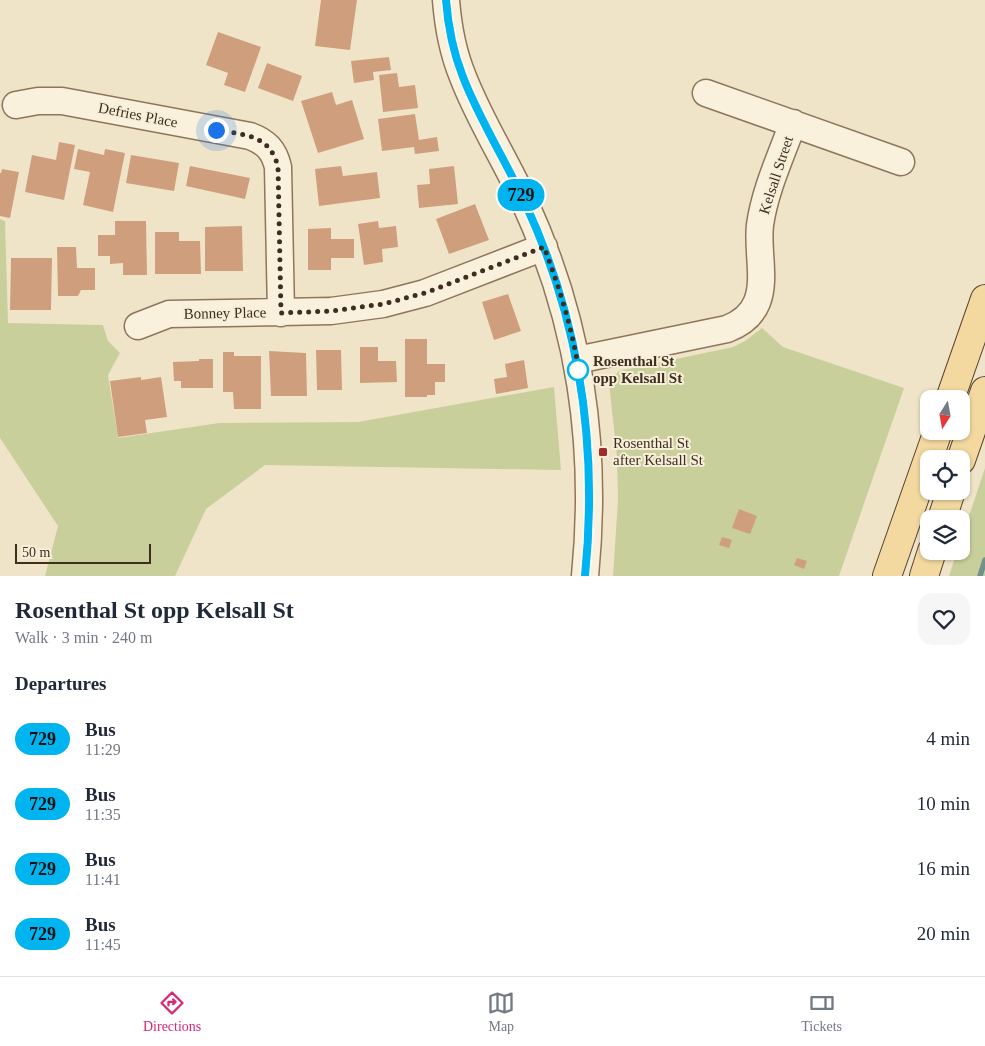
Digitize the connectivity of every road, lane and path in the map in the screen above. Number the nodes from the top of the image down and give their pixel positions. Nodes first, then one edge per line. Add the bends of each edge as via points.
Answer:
1 (446, 0) edge
2 (706, 93) dead end
3 (16, 106) dead end
4 (793, 123) junction
5 (901, 162) dead end
6 (544, 247) junction
7 (985, 299) edge
8 (281, 313) junction
9 (138, 326) dead end
10 (577, 360) junction
11 (953, 390) edge
12 (985, 390) edge
13 (935, 440) edge
14 (964, 450) edge
15 (929, 560) edge
16 (585, 576) edge
17 (887, 576) edge
18 (924, 576) edge

1 - 6 street via 452,39 463,77
2 - 4 street
3 - 8 street, Defries Place via 38,101 62,101 250,136 266,144 272,150 278,167
4 - 5 street
4 - 10 street, Kelsall Street via 762,215 760,294 744,320 727,329
6 - 8 street, Bonney Place via 425,293 331,311
6 - 10 street
7 - 11 main road
8 - 9 street, Bonney Place via 169,314
10 - 16 street via 589,479
12 - 14 main road
13 - 17 main road
15 - 18 main road

